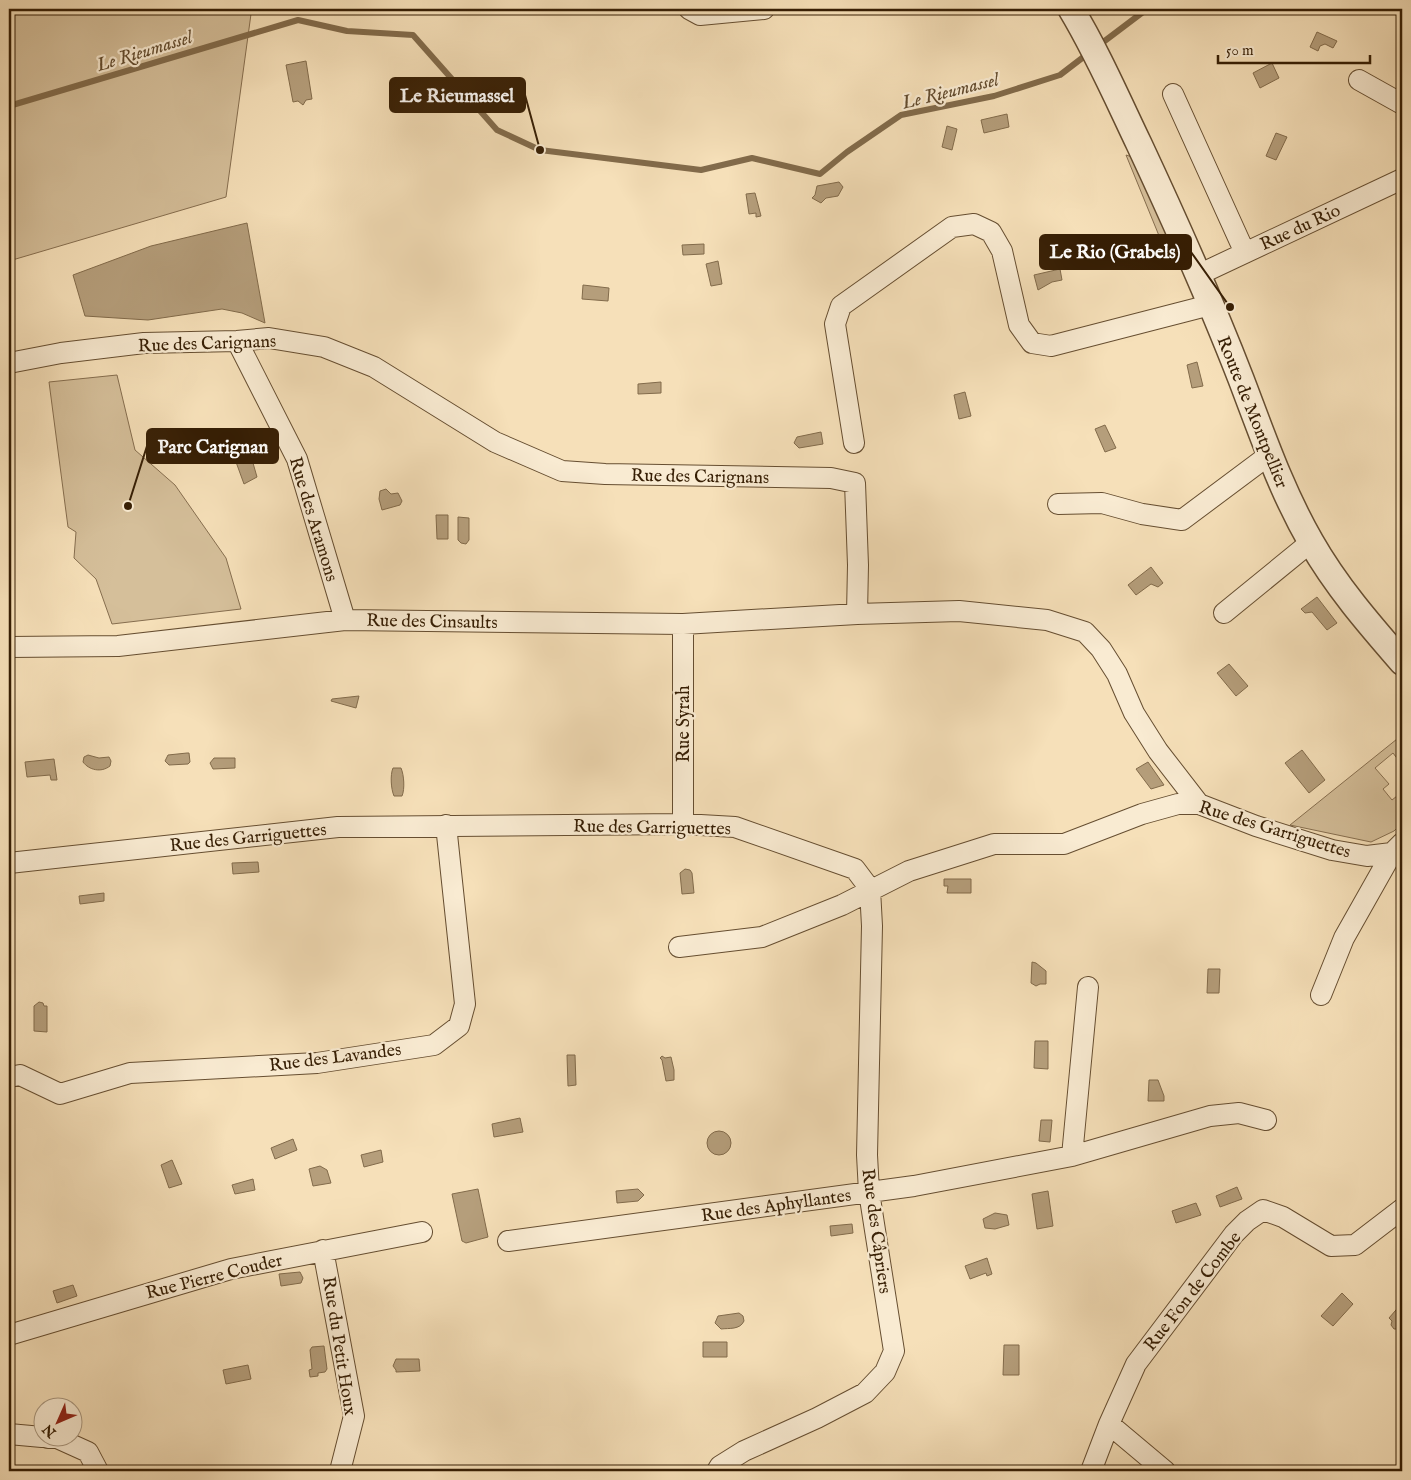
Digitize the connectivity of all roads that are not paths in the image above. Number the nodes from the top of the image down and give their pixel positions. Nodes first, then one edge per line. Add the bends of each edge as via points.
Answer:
1 (688, 9) edge
2 (764, 9) edge
3 (1075, 15) edge
4 (1359, 80) dead end
5 (1173, 94) dead end
6 (1402, 104) edge
7 (1402, 179) edge
8 (1245, 253) junction
9 (1198, 275) junction
10 (1210, 305) junction
11 (237, 341) junction
12 (9, 362) edge
13 (854, 443) dead end
14 (1269, 455) junction
15 (1058, 504) dead end
16 (1311, 542) junction
17 (1224, 613) dead end
18 (856, 614) junction
19 (345, 620) junction
20 (683, 624) junction
21 (9, 647) edge
22 (1402, 662) edge
23 (1199, 804) junction
24 (683, 824) junction
25 (446, 825) junction
26 (1397, 848) edge
27 (9, 863) edge
28 (870, 889) junction
29 (679, 947) dead end
30 (1088, 987) dead end
31 (1321, 995) dead end
32 (9, 1077) edge
33 (1266, 1120) dead end
34 (1072, 1156) junction
35 (868, 1192) junction
36 (1402, 1209) edge
37 (422, 1232) dead end
38 (508, 1242) dead end
39 (323, 1250) junction
40 (9, 1335) edge
41 (1109, 1424) junction
42 (9, 1434) edge
43 (32, 1436) edge
44 (79, 1448) edge
45 (98, 1471) edge
46 (340, 1471) edge
47 (717, 1471) edge
48 (1091, 1471) edge
49 (1165, 1471) edge

1 - 2 street via 700,15
3 - 9 street, Route de Montpellier via 1103,67
4 - 6 street
5 - 8 street
7 - 8 street, Rue du Rio
8 - 9 street, Rue du Rio
9 - 10 street, Route de Montpellier
10 - 13 street via 1051,346 1032,343 1019,324 1002,252 992,232 974,224 952,227 842,306 835,324
10 - 14 street, Route de Montpellier
11 - 12 street, Rue des Carignans via 144,344
11 - 18 street, Rue des Carignans via 269,338 324,347 374,367 495,442 562,470 605,474 831,478 855,483
11 - 19 street, Rue des Aramons via 297,459
14 - 15 street via 1182,520 1102,503
14 - 16 street, Route de Montpellier
16 - 17 street
16 - 22 street, Route de Montpellier via 1341,589
18 - 20 street, Rue des Cinsaults
18 - 23 street via 959,611 1047,620 1084,632 1101,648 1134,713 1158,751
19 - 20 street, Rue des Cinsaults
19 - 21 street, Rue des Cinsaults via 118,646
20 - 24 street, Rue Syrah
23 - 26 street, Rue des Garriguettes via 1332,850 1367,856
23 - 28 street, Rue des Garriguettes via 1178,804 1142,814 1064,844 994,844 909,870
24 - 25 street, Rue des Garriguettes
24 - 28 street, Rue des Garriguettes via 735,827 778,841 856,869
25 - 27 street, Rue des Garriguettes via 338,828
25 - 32 street, Rue des Lavandes via 465,1004 459,1026 434,1045 317,1063 130,1073 60,1094 20,1075
26 - 31 street via 1344,938
28 - 29 street via 842,905 762,937
28 - 35 street, Rue des Câpriers
30 - 34 street
33 - 34 street, Rue des Aphyllantes via 1239,1113 1210,1116
34 - 35 street, Rue des Aphyllantes
35 - 38 street, Rue des Aphyllantes
35 - 47 street, Rue des Câpriers via 894,1351 885,1372 865,1393 744,1451
36 - 41 street, Rue Fon de Combe via 1355,1245 1331,1246 1283,1217 1263,1210 1247,1221 1136,1364
37 - 39 street, Rue Pierre Couder
39 - 40 street, Rue Pierre Couder via 231,1269
39 - 46 street, Rue du Petit Houx via 354,1416
41 - 48 street, Rue Fon de Combe
41 - 49 street
42 - 43 street
44 - 45 street via 88,1452

